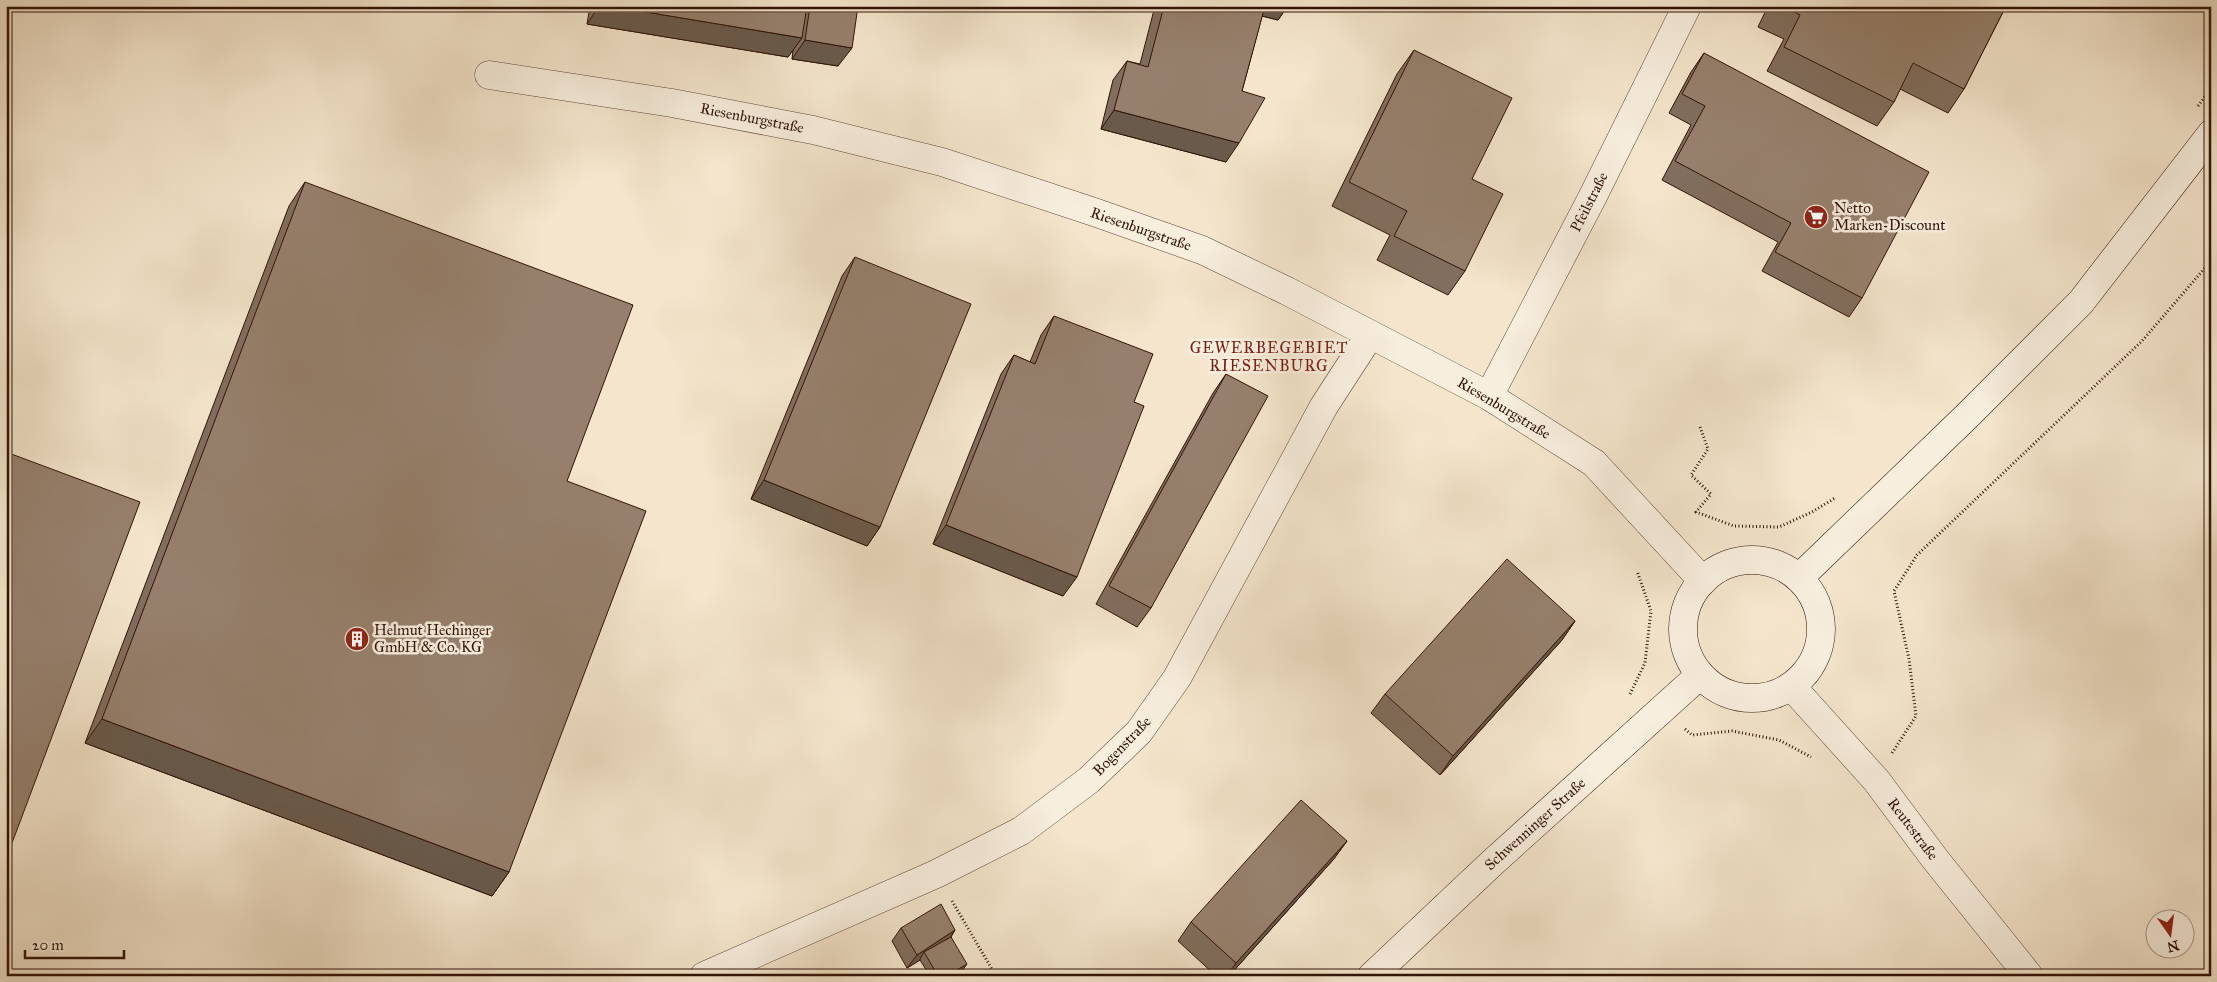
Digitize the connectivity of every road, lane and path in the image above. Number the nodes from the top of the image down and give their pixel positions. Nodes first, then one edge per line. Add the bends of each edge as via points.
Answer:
1 (1687, 6) edge
2 (489, 75) dead end
3 (2211, 88) edge
4 (2195, 110) dead end
5 (2211, 134) edge
6 (2211, 261) edge
7 (1370, 336) junction
8 (1489, 396) junction
9 (1700, 427) dead end
10 (1842, 493) dead end
11 (1637, 571) dead end
12 (1799, 578) junction
13 (1703, 581) junction
14 (1700, 674) junction
15 (1792, 687) junction
16 (1662, 709) junction
17 (1813, 758) dead end
18 (1876, 780) junction
19 (936, 874) junction
20 (704, 976) edge
21 (996, 976) edge
22 (1372, 976) edge
23 (2029, 976) edge

1 - 8 street, Pfeilstraße
2 - 7 street, Riesenburgstraße via 672,103 813,130 942,162 1202,250
3 - 4 path
5 - 12 street via 2081,302
6 - 18 path via 2142,342 1917,555 1894,591 1909,659 1916,716
7 - 8 street, Riesenburgstraße
7 - 19 street, Bogenstraße via 1324,406 1178,678 1139,732 1089,780 1021,831
8 - 13 street, Riesenburgstraße via 1594,463
9 - 10 path via 1708,449 1691,475 1711,494 1696,512 1734,526 1779,527
11 - 16 path via 1651,611 1645,663 1634,687
12 - 13 street via 1778,564 1752,560 1727,564
12 - 15 street via 1814,597 1822,621 1820,646 1810,669
13 - 14 street via 1692,594 1684,614 1683,636 1688,656
14 - 15 street via 1715,688 1734,696 1767,696
14 - 16 street, Schwenninger Straße
15 - 18 street, Reutestraße
16 - 17 path via 1692,735 1732,731 1779,740
16 - 22 street, Schwenninger Straße via 1492,862
18 - 23 street, Reutestraße
19 - 20 street, Bogenstraße
19 - 21 path

